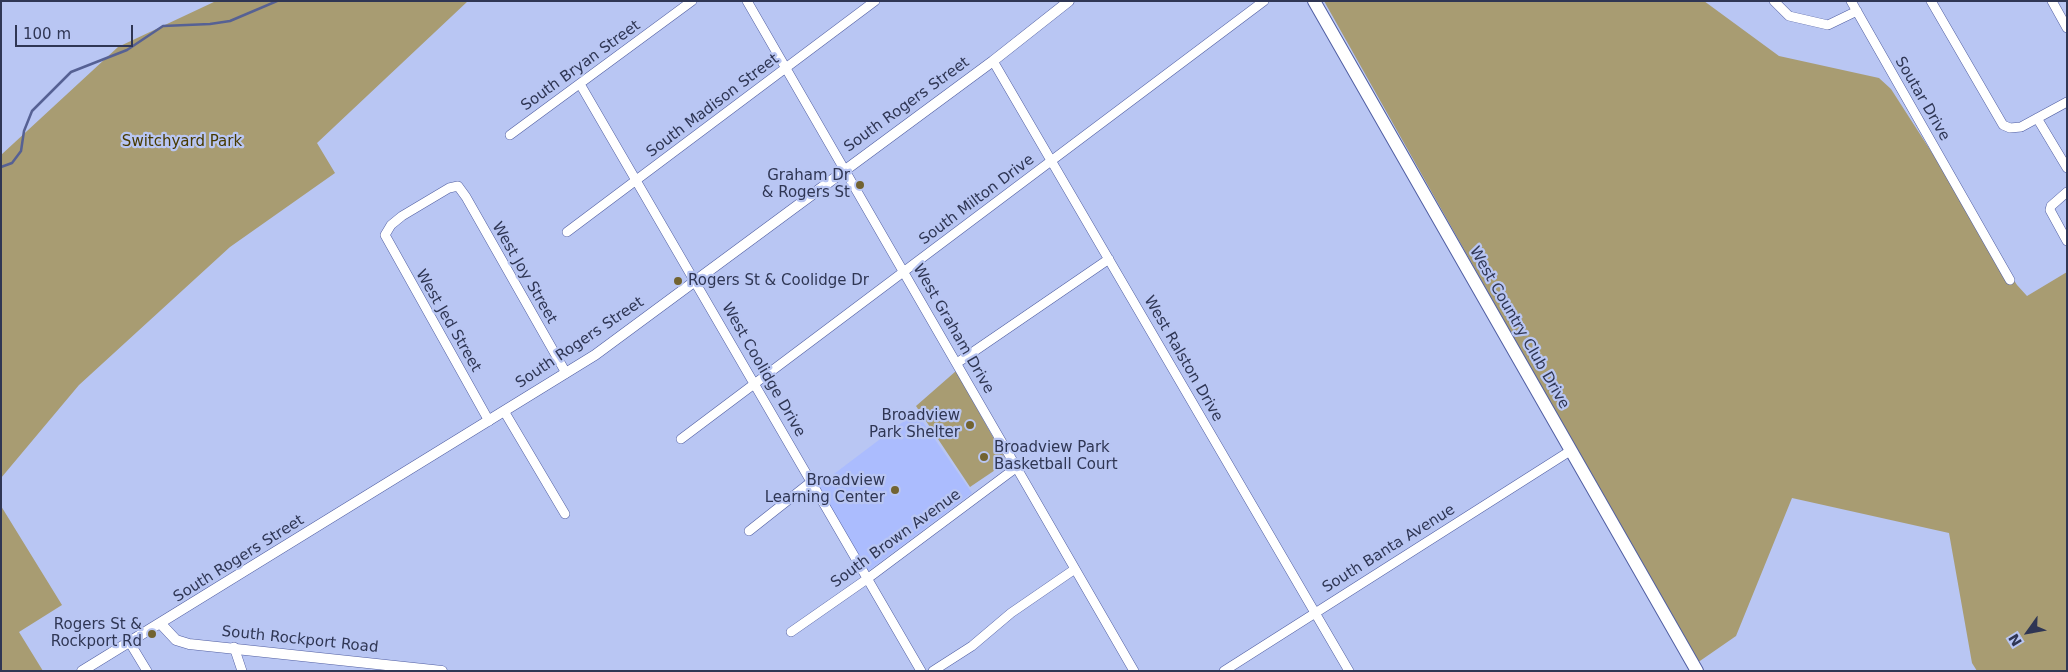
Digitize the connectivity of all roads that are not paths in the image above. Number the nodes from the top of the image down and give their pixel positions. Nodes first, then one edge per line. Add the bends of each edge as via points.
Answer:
1 (692, 1) edge
2 (746, 1) edge
3 (875, 1) edge
4 (1069, 1) edge
5 (1264, 1) edge
6 (1314, 1) edge
7 (1774, 1) edge
8 (1851, 1) edge
9 (1931, 1) edge
10 (2052, 1) edge
11 (1857, 11) junction
12 (2067, 28) edge
13 (993, 61) junction
14 (786, 68) junction
15 (580, 84) junction
16 (2067, 102) edge
17 (2038, 118) junction
18 (510, 136) dead end
19 (1052, 160) junction
20 (2067, 168) edge
21 (845, 170) junction
22 (635, 181) junction
23 (458, 186) joint
24 (2067, 192) edge
25 (567, 232) dead end
26 (2067, 241) edge
27 (1110, 259) junction
28 (904, 272) junction
29 (2010, 280) dead end
30 (695, 282) junction
31 (957, 363) junction
32 (566, 373) junction
33 (755, 384) junction
34 (504, 411) junction
35 (490, 421) junction
36 (681, 439) dead end
37 (1570, 451) junction
38 (1017, 467) junction
39 (811, 482) junction
40 (565, 514) dead end
41 (749, 531) dead end
42 (1075, 569) junction
43 (867, 578) junction
44 (1314, 612) junction
45 (161, 624) junction
46 (791, 632) dead end
47 (130, 643) junction
48 (234, 647) junction
49 (367, 666) edge
50 (82, 671) edge
51 (147, 671) edge
52 (242, 671) edge
53 (442, 671) edge
54 (921, 671) edge
55 (933, 671) edge
56 (1134, 671) edge
57 (1224, 671) edge
58 (1349, 671) edge
59 (1696, 671) edge

1 - 15 street, South Bryan Street
2 - 14 street, West Graham Drive
3 - 14 street, South Madison Street
4 - 13 street, South Rogers Street
5 - 19 street, South Milton Drive
6 - 37 main road, West Country Club Drive
7 - 11 street via 1789,16 1828,25
8 - 11 street, Soutar Drive
9 - 17 street via 1999,120 2014,128
10 - 12 street
11 - 29 street, Soutar Drive
13 - 19 street, West Ralston Drive
13 - 21 street, South Rogers Street
14 - 21 street, West Graham Drive
14 - 22 street, South Madison Street
15 - 18 street, South Bryan Street
15 - 22 street, West Coolidge Drive
16 - 17 street
17 - 20 street
19 - 27 street, West Ralston Drive
19 - 28 street, South Milton Drive
21 - 28 street, West Graham Drive
21 - 30 street, South Rogers Street
22 - 25 street, South Madison Street
22 - 30 street, West Coolidge Drive
23 - 32 street, West Joy Street
23 - 35 street, West Jed Street via 402,216 385,235
24 - 26 street via 2050,210
27 - 31 street
27 - 44 street, West Ralston Drive
28 - 31 street, West Graham Drive
28 - 33 street, South Milton Drive
30 - 32 street, South Rogers Street
30 - 33 street, West Coolidge Drive
31 - 38 street, West Graham Drive
32 - 34 street, South Rogers Street
33 - 36 street, South Milton Drive
33 - 39 street, West Coolidge Drive
34 - 35 street, South Rogers Street
34 - 40 street
35 - 45 street, South Rogers Street
37 - 44 street, South Banta Avenue
37 - 59 main road, West Country Club Drive
38 - 42 street, West Graham Drive
38 - 43 street, South Brown Avenue
39 - 41 street
39 - 43 street, West Coolidge Drive
42 - 55 street
42 - 56 street, West Graham Drive
43 - 46 street, South Brown Avenue
43 - 54 street, West Coolidge Drive
44 - 57 street, South Banta Avenue
44 - 58 street, West Ralston Drive
45 - 47 street, South Rogers Street
45 - 48 street, South Rockport Road via 169,635 181,642
47 - 50 street, South Rogers Street
47 - 51 street
48 - 49 street, South Rockport Road
48 - 52 street
49 - 53 street, South Rockport Road

